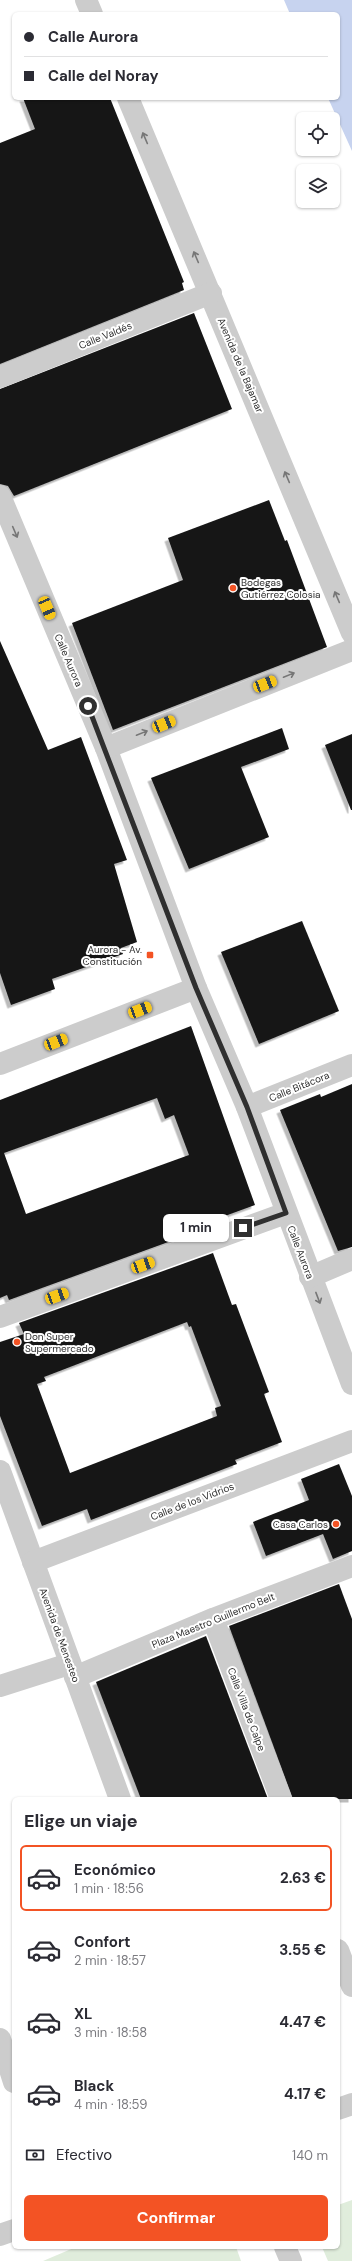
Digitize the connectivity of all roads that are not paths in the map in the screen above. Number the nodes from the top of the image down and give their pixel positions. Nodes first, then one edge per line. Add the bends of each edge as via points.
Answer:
1 (86, 0) edge
2 (91, 12) edge
3 (129, 100) edge
4 (211, 293) junction
5 (0, 377) edge
6 (0, 496) edge
7 (352, 633) edge
8 (352, 650) edge
9 (106, 748) junction
10 (196, 988) junction
11 (0, 1064) edge
12 (352, 1064) edge
13 (247, 1107) junction
14 (286, 1213) junction
15 (352, 1259) edge
16 (310, 1277) junction
17 (0, 1317) edge
18 (352, 1384) edge
19 (352, 1441) edge
20 (0, 1471) edge
21 (33, 1562) junction
22 (352, 1566) edge
23 (213, 1619) junction
24 (72, 1670) junction
25 (0, 1686) edge
26 (119, 1797) edge
27 (280, 1797) edge
28 (340, 1955) edge
29 (352, 1986) edge
30 (0, 2039) edge
31 (12, 2076) edge
32 (352, 2104) edge
33 (340, 2108) edge
34 (12, 2231) edge
35 (0, 2235) edge
36 (286, 2249) edge
37 (291, 2261) edge

1 - 2 street
4 -> 3 street, Avenida de la Bajamar
4 - 5 street, Calle Valdés
7 -> 4 street, Avenida de la Bajamar
6 -> 9 street, Calle Aurora
9 -> 8 street
9 - 10 street, Calle Aurora
10 - 11 street
10 - 13 street, Calle Aurora
12 - 13 street, Calle Bitácora
13 - 14 street, Calle Aurora
14 - 16 street, Calle Aurora
14 - 17 street
15 - 16 street
16 -> 18 street, Calle Aurora
19 - 21 street, Calle de los Vidrios
20 - 21 street, Avenida de Menesteo
21 - 24 street, Avenida de Menesteo
22 - 23 street, Plaza Maestro Guillermo Belt
23 - 24 street, Plaza Maestro Guillermo Belt
23 - 27 street, Calle Villa de Calpe
24 - 25 street, Plaza Maestro Guillermo Belt
24 - 26 street, Avenida de Menesteo
28 - 29 street
30 - 31 street
32 - 33 street
34 - 35 street
36 - 37 street

